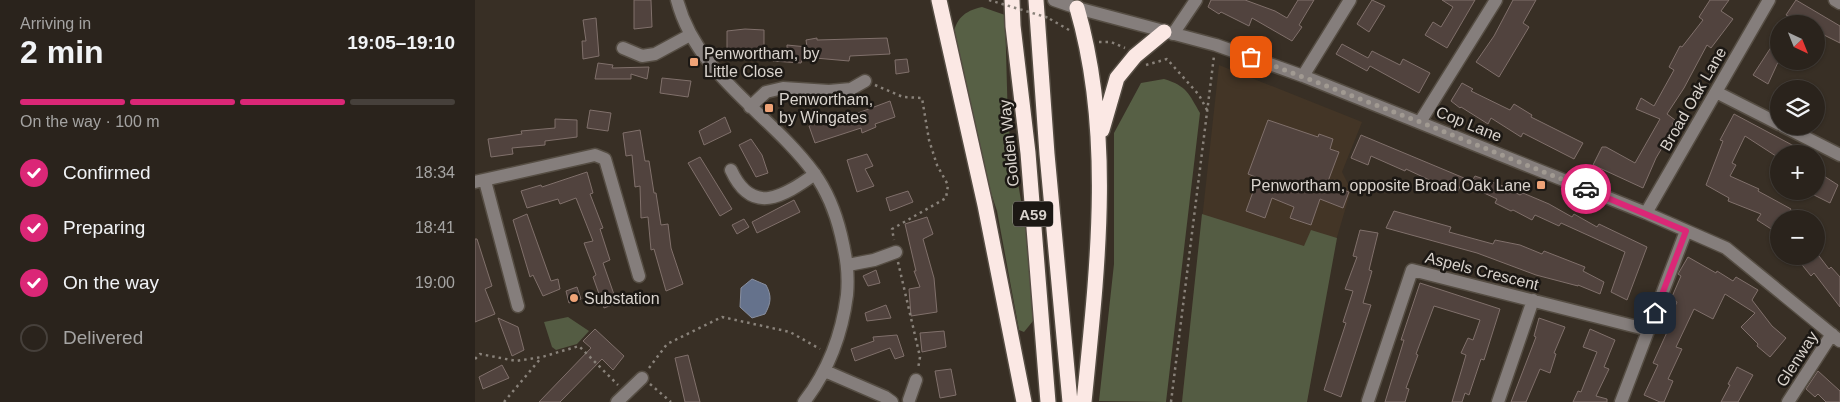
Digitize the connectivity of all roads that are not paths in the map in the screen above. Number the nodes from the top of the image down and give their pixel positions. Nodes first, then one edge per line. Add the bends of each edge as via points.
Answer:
1 (677, 0) edge
2 (939, 0) edge
3 (1012, 0) edge
4 (1036, 0) edge
5 (1054, 0) edge
6 (1196, 0) edge
7 (1350, 0) edge
8 (1496, 0) edge
9 (1769, 0) edge
10 (1835, 0) edge
11 (1840, 3) edge
12 (1077, 4) edge
13 (1169, 33) junction
14 (690, 34) junction
15 (623, 48) dead end
16 (1303, 76) junction
17 (865, 81) road end
18 (1716, 92) junction
19 (750, 107) junction
20 (1770, 119) edge
21 (1420, 122) junction
22 (1801, 135) edge
23 (1098, 145) junction
24 (1840, 155) edge
25 (731, 170) dead end
26 (815, 174) junction
27 (480, 181) edge
28 (1646, 213) junction
29 (1686, 231) junction
30 (896, 252) road end
31 (849, 265) junction
32 (639, 276) dead end
33 (1533, 300) junction
34 (518, 306) dead end
35 (1649, 330) junction
36 (1836, 338) edge
37 (825, 371) junction
38 (642, 378) road end
39 (916, 380) road end
40 (622, 398) edge
41 (910, 401) edge
42 (1368, 401) dead end
43 (803, 402) edge
44 (892, 402) edge
45 (1024, 402) edge
46 (1049, 402) edge
47 (1070, 402) edge
48 (1085, 402) edge
49 (1498, 402) edge
50 (1621, 402) edge
51 (1788, 402) edge

1 - 14 street
2 - 45 highway via 985,205
3 - 46 highway, Golden Way / A59
4 - 47 highway, A59
5 - 12 street, Cop Lane
6 - 13 street
7 - 16 street
8 - 21 street
9 - 18 street, Broad Oak Lane
10 - 11 street
12 - 13 street, Cop Lane
12 - 23 highway via 1087,41 1097,111
13 - 16 street, Cop Lane via 1216,45
13 - 23 highway via 1135,56 1117,78
14 - 15 street via 655,54 642,56
14 - 19 street via 711,65
16 - 21 street, Cop Lane
17 - 19 street via 851,89 829,91 783,88 766,92
18 - 20 street
18 - 28 street, Broad Oak Lane
19 - 26 street
21 - 28 street, Cop Lane
22 - 24 street
23 - 48 highway via 1100,204
25 - 26 street via 743,191 762,199 787,192
26 - 31 street via 837,220
27 - 32 street via 595,155 605,159
27 - 34 street
28 - 29 street, Cop Lane
29 - 35 street
29 - 36 street, Cop Lane via 1726,248
30 - 31 street
31 - 37 street via 845,315
33 - 35 street, Aspels Crescent
33 - 42 street, Aspels Crescent via 1412,270
33 - 49 street
35 - 50 street
36 - 51 street, Glenway
37 - 43 street
37 - 44 street
38 - 40 street
39 - 41 street

